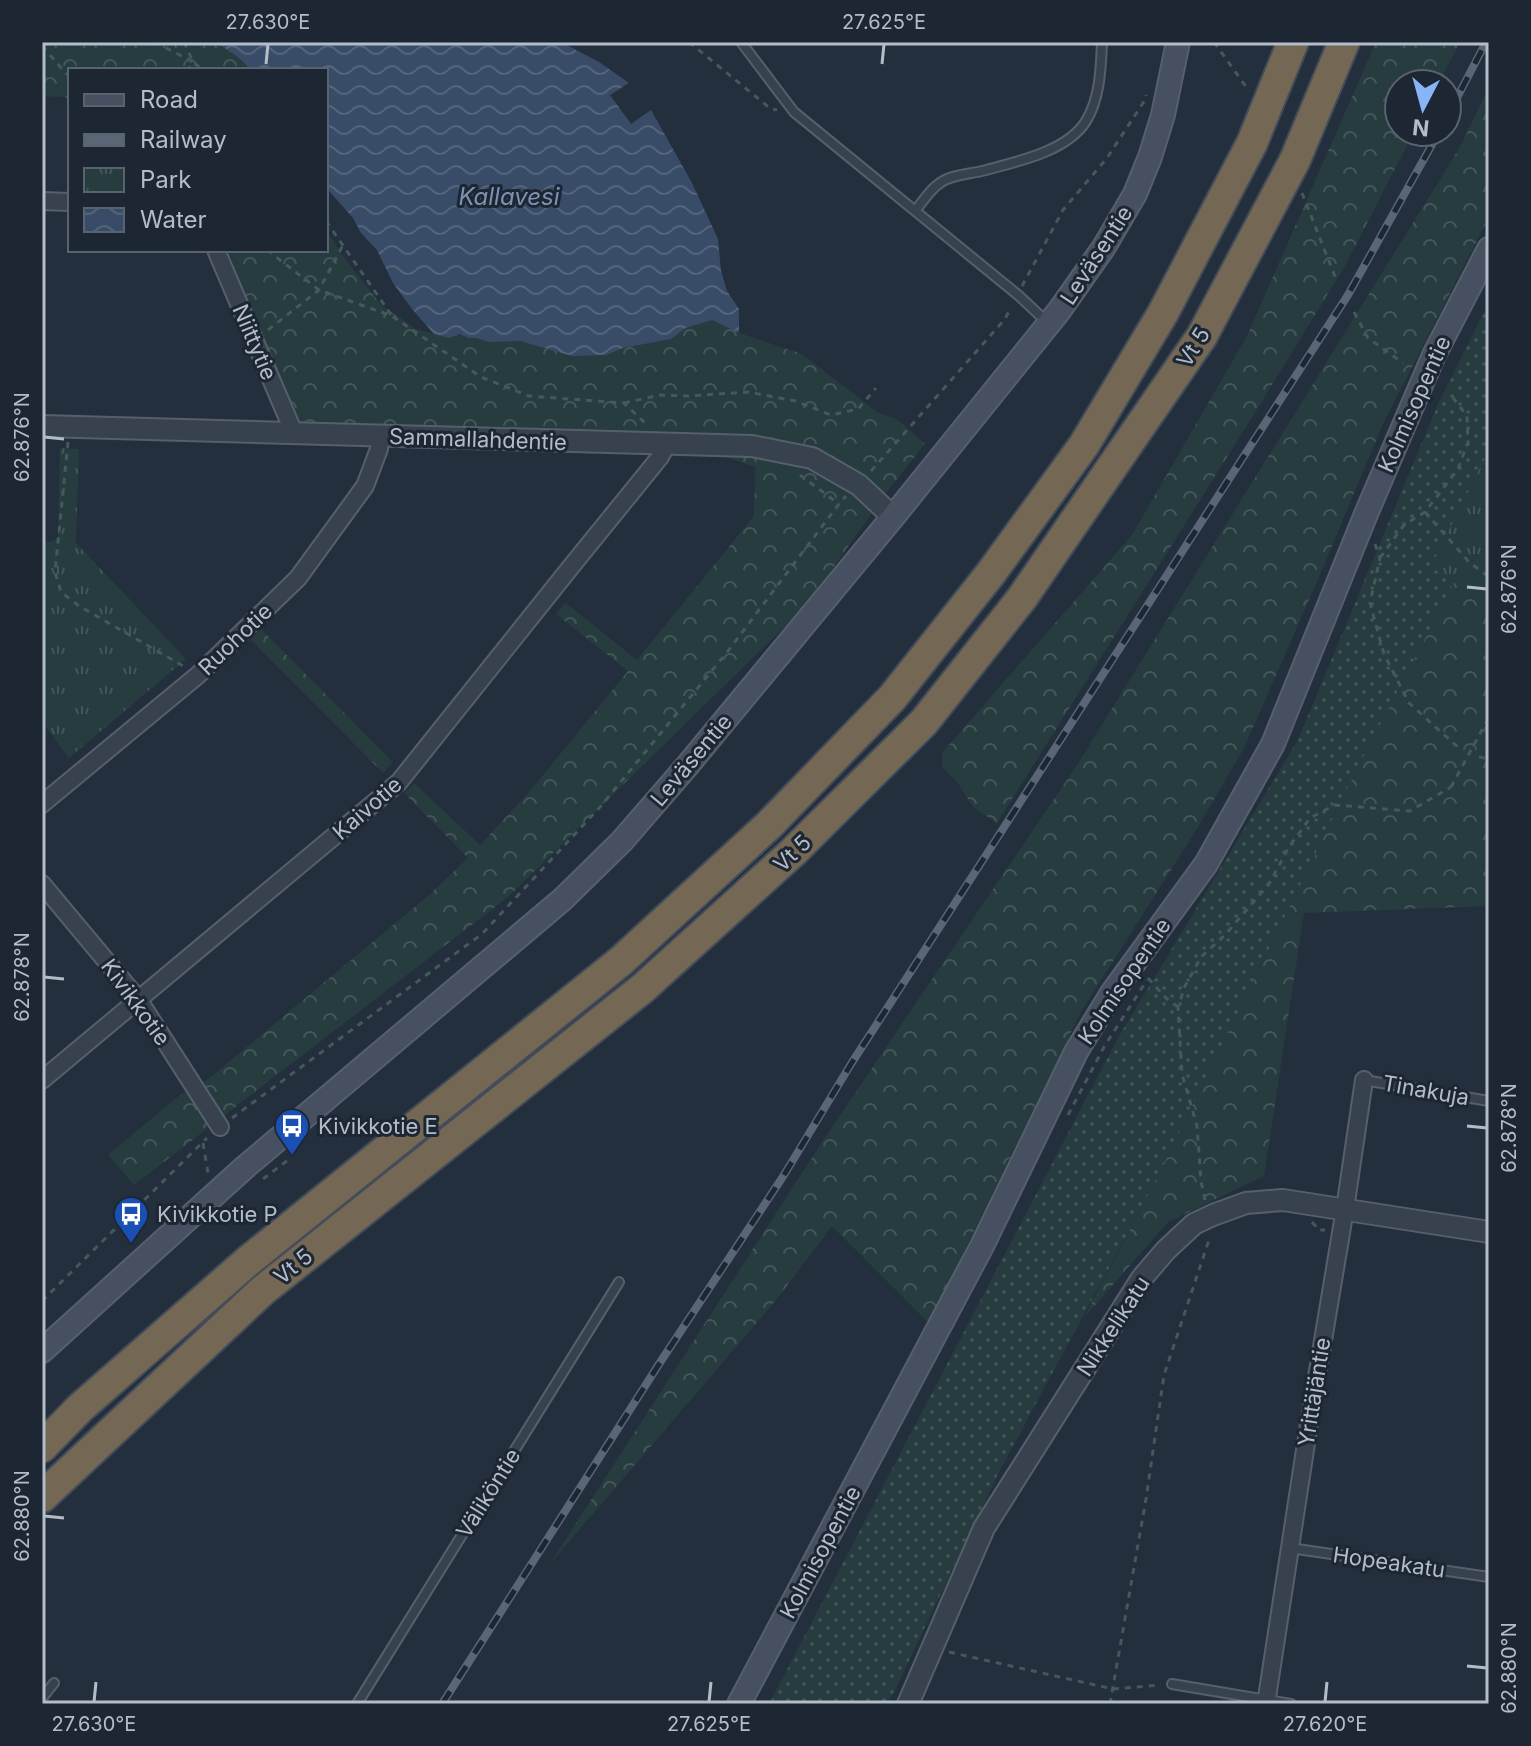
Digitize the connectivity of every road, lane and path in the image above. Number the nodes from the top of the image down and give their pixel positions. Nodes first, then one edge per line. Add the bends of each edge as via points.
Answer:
1 (155, 42) edge
2 (184, 42) edge
3 (689, 42) edge
4 (741, 42) edge
5 (1102, 42) edge
6 (1178, 42) edge
7 (1214, 42) edge
8 (1293, 42) edge
9 (1344, 42) edge
10 (42, 46) edge
11 (193, 62) junction
12 (189, 68) edge
13 (200, 68) edge
14 (68, 76) edge
15 (1147, 93) dead end
16 (1251, 94) dead end
17 (794, 112) junction
18 (1303, 194) dead end
19 (42, 201) edge
20 (68, 202) edge
21 (915, 211) junction
22 (328, 224) edge
23 (343, 245) junction
24 (1489, 249) edge
25 (217, 252) edge
26 (270, 252) edge
27 (1336, 279) dead end
28 (319, 290) junction
29 (1018, 295) junction
30 (1354, 312) dead end
31 (392, 316) junction
32 (1049, 324) junction
33 (254, 340) junction
34 (1403, 363) dead end
35 (876, 388) dead end
36 (1450, 394) dead end
37 (624, 403) junction
38 (42, 426) edge
39 (294, 433) junction
40 (380, 436) junction
41 (69, 439) dead end
42 (667, 444) junction
43 (859, 485) junction
44 (839, 504) dead end
45 (1425, 512) junction
46 (893, 517) junction
47 (1372, 537) dead end
48 (1380, 558) junction
49 (1489, 577) edge
50 (198, 675) junction
51 (1489, 717) edge
52 (1461, 750) dead end
53 (1479, 757) dead end
54 (1489, 759) edge
55 (42, 804) edge
56 (42, 884) edge
57 (1148, 978) dead end
58 (138, 999) junction
59 (1178, 1007) junction
60 (42, 1080) edge
61 (1364, 1080) joint
62 (1489, 1101) edge
63 (220, 1127) junction
64 (1204, 1208) dead end
65 (1345, 1209) junction
66 (1307, 1217) dead end
67 (1341, 1231) junction
68 (1489, 1232) edge
69 (1209, 1240) dead end
70 (1197, 1242) dead end
71 (1205, 1252) junction
72 (619, 1282) dead end
73 (42, 1301) edge
74 (42, 1351) edge
75 (42, 1447) edge
76 (42, 1497) edge
77 (1290, 1548) junction
78 (1489, 1577) edge
79 (945, 1651) dead end
80 (54, 1683) dead end
81 (1172, 1684) joint
82 (1113, 1689) junction
83 (42, 1698) edge
84 (1266, 1702) edge
85 (357, 1704) edge
86 (739, 1704) edge
87 (908, 1704) edge
88 (1110, 1704) edge
89 (1291, 1704) edge

1 - 11 path
2 - 11 path
3 - 17 path via 771,109
4 - 17 lane
5 - 21 lane via 1095,99 1076,134 1057,147 940,183
6 - 32 main road, Leväsentie via 1163,115 1135,194
7 - 16 path
8 - 75 highway, Vt 5 via 1245,156 1163,313 1084,445 892,698 769,825 621,961 248,1261
9 - 76 highway, Vt 5 via 1295,160 1202,336 1022,598 924,722 792,853 643,988 262,1291
10 - 14 path
11 - 12 path
11 - 13 path
15 - 29 path via 1107,158 1063,210
17 - 21 lane
18 - 27 path
19 - 20 street
21 - 29 lane
22 - 23 path
23 - 28 path
23 - 31 path
24 - 86 main road, Kolmisopentie via 1434,355 1273,744 1206,864 1076,1052 982,1246
25 - 33 street, Niittytie
26 - 28 path
28 - 31 path
28 - 33 path
29 - 32 lane
29 - 43 path via 1005,319
30 - 34 path via 1368,338
31 - 37 path via 481,377 529,396
32 - 46 main road, Leväsentie
33 - 39 street, Niittytie
35 - 37 path via 858,409 831,415 748,392 660,395
36 - 45 path via 1467,416 1468,442 1458,469
37 - 42 path
38 - 39 street, Sammallahdentie
39 - 40 street, Sammallahdentie
40 - 42 street, Sammallahdentie
40 - 50 street, Ruohotie via 365,486 298,578
41 - 50 path via 55,572 61,592
42 - 43 street, Sammallahdentie via 752,446 812,458
42 - 58 street, Kaivotie via 399,782
43 - 46 street, Sammallahdentie
44 - 63 path via 601,806 482,934
45 - 48 path via 1404,525
45 - 49 path
46 - 74 main road, Leväsentie via 687,766 563,899 244,1168
47 - 48 path
48 - 52 path via 1370,603 1384,654 1409,703
50 - 55 street, Ruohotie
51 - 59 path, bridge via 1451,787 1410,811 1335,805 1310,818 1269,884 1201,957
53 - 54 path
56 - 58 street, Kivikkotie
57 - 59 path
58 - 60 street, Kaivotie
58 - 63 street, Kivikkotie
59 - 64 path via 1182,1074 1197,1126
61 - 62 lane, Tinakuja
61 - 65 street, Yrittäjäntie
63 - 73 path
65 - 67 street, Yrittäjäntie
65 - 68 street, Nikkelikatu
65 - 87 street, Nikkelikatu via 1283,1200 1246,1203 1194,1224 1166,1250 1142,1278 984,1528
66 - 67 path via 1319,1230
67 - 77 street, Yrittäjäntie
69 - 71 path
70 - 71 path
71 - 82 path via 1164,1375
72 - 85 lane, Väliköntie
77 - 78 lane, Hopeakatu
77 - 84 street, Yrittäjäntie
79 - 82 path
80 - 83 lane
81 - 82 path
81 - 84 lane
82 - 88 path
84 - 89 lane

